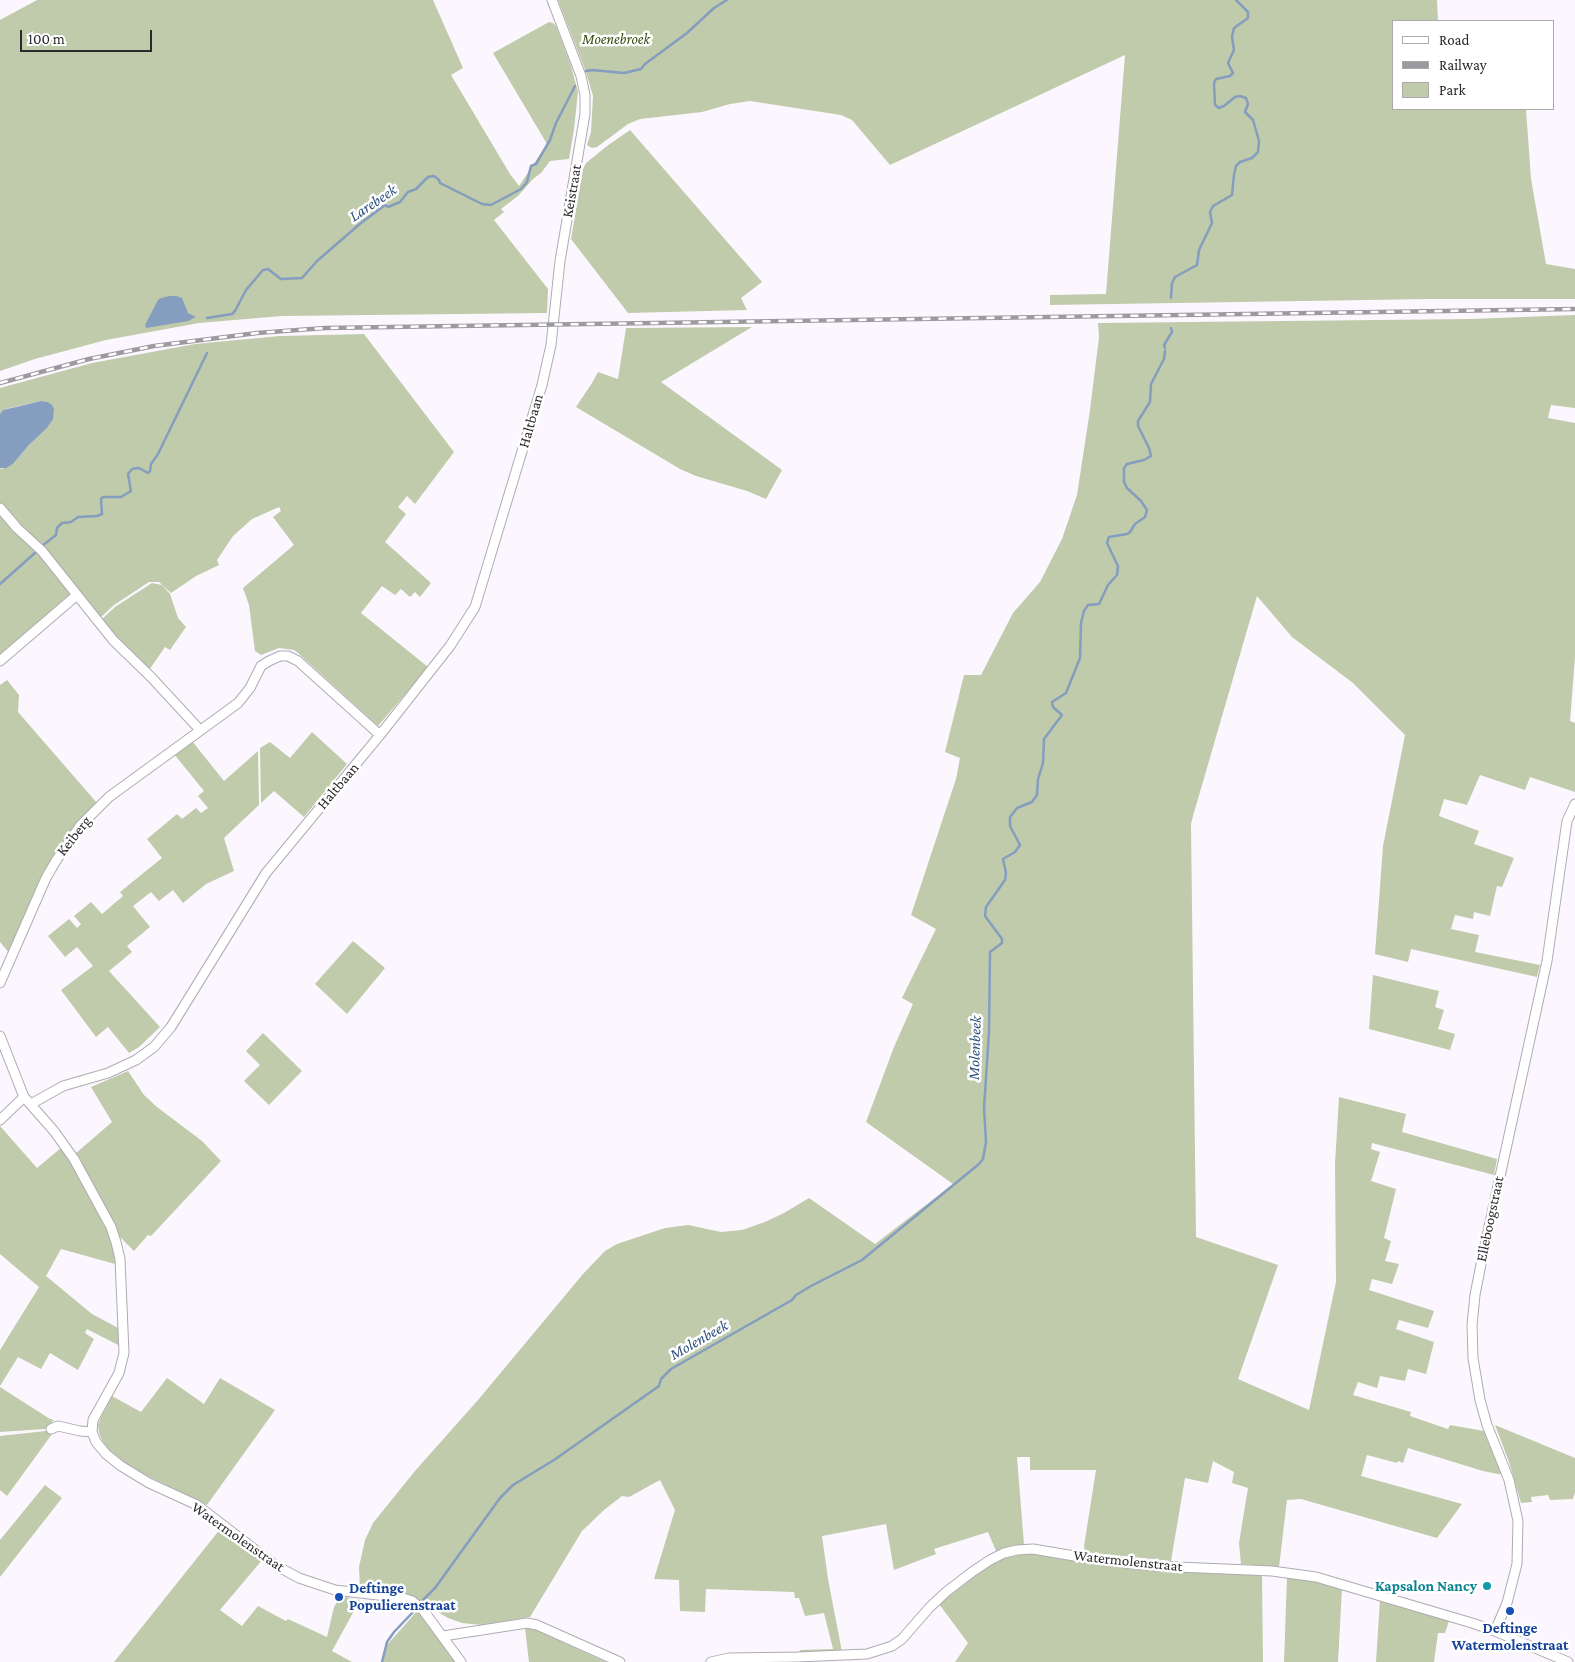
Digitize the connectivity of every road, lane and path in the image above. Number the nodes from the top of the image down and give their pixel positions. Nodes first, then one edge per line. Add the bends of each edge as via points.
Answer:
1 (552, 0) edge
2 (542, 386) joint
3 (0, 508) edge
4 (77, 595) junction
5 (0, 660) edge
6 (200, 730) junction
7 (380, 735) junction
8 (1575, 804) edge
9 (0, 983) edge
10 (0, 1036) edge
11 (24, 1097) junction
12 (31, 1104) junction
13 (0, 1120) edge
14 (51, 1429) dead end
15 (92, 1432) junction
16 (1495, 1631) junction
17 (443, 1636) junction
18 (461, 1662) edge
19 (620, 1662) edge
20 (711, 1662) edge
21 (1568, 1662) edge

1 - 2 street, Keistraat via 581,76 585,114 560,261 554,333
2 - 7 street, Haltbaan via 475,607 450,646
3 - 4 street via 42,551
4 - 5 street
4 - 6 street via 113,640
6 - 7 street, Keiberg via 238,703 261,666 280,656 288,656 298,661
6 - 9 street, Keiberg via 108,797 80,826 46,878
7 - 12 street, Haltbaan via 266,873 171,1027 154,1047 136,1060 63,1086
8 - 16 street, Elleboogstraat via 1567,822 1547,961 1475,1295 1472,1344 1478,1389 1487,1425 1509,1480 1518,1521 1517,1564
10 - 11 street
11 - 12 street
11 - 13 street
12 - 15 street via 74,1159 111,1227 120,1259 124,1353 119,1373 93,1420
14 - 15 street via 58,1426
15 - 17 street, Watermolenstraat via 96,1442 120,1466 197,1506 285,1571 335,1590 412,1601
16 - 20 street, Watermolenstraat via 1306,1575 1154,1566 1033,1549 1004,1553 972,1572 946,1592 892,1646 867,1654 729,1658
16 - 21 street, Watermolenstraat
17 - 18 street, Watermolenstraat
17 - 19 street via 527,1623

